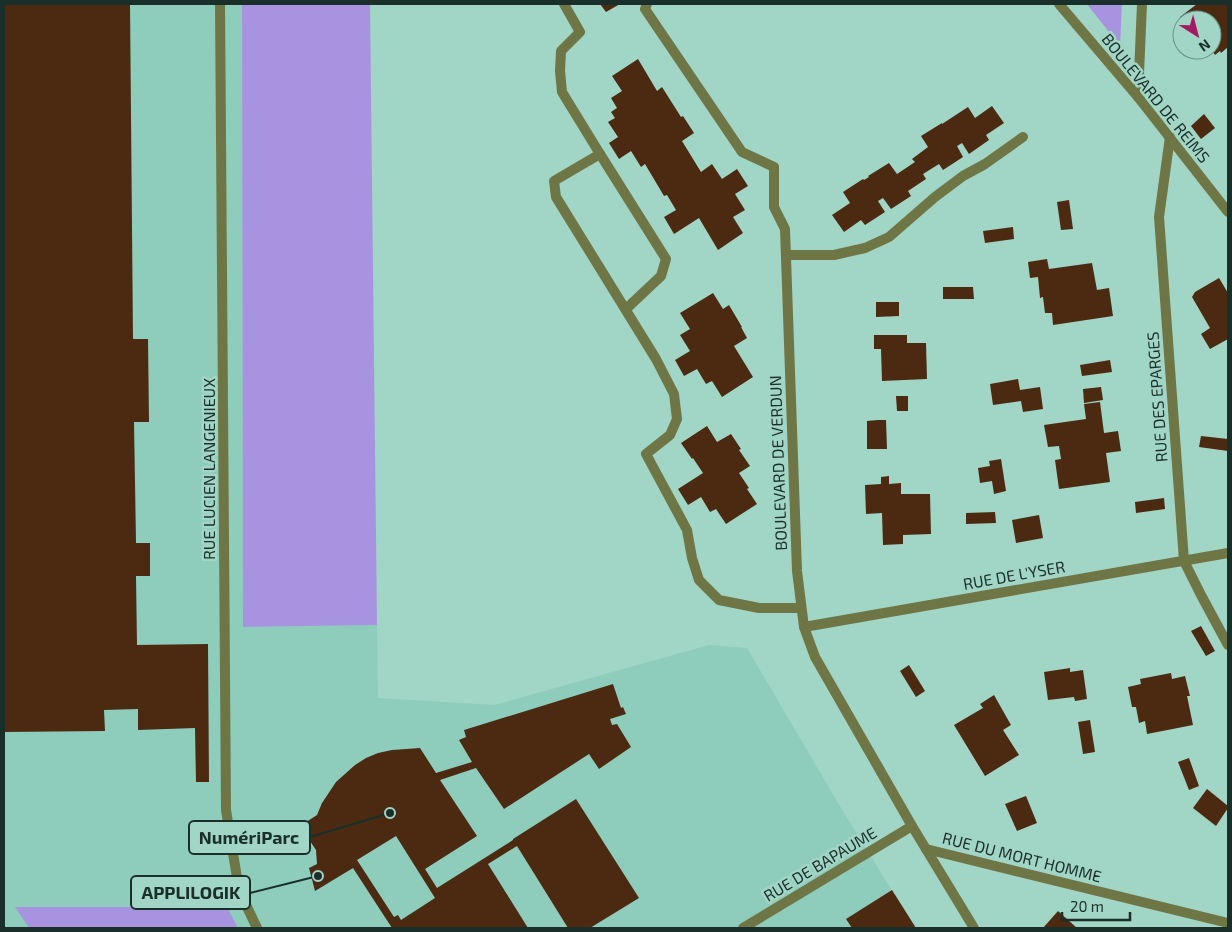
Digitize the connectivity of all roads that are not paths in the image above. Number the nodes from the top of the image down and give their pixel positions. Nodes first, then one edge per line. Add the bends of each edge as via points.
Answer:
1 (220, 4) edge
2 (564, 4) edge
3 (647, 4) edge
4 (1059, 4) edge
5 (1142, 4) edge
6 (1138, 97) junction
7 (1023, 137) dead end
8 (1170, 137) junction
9 (600, 154) junction
10 (1228, 212) edge
11 (786, 255) junction
12 (626, 309) junction
13 (1228, 553) edge
14 (1184, 561) junction
15 (802, 608) junction
16 (804, 627) junction
17 (1228, 645) edge
18 (912, 826) junction
19 (926, 849) junction
20 (1228, 923) edge
21 (257, 928) edge
22 (743, 928) edge
23 (974, 928) edge

1 - 21 street, RUE LUCIEN LANGENIEUX via 226,810 239,890
2 - 9 street via 580,32 561,51 562,92
3 - 11 street, BOULEVARD DE VERDUN via 645,9 742,152 774,167 774,207 784,229
4 - 6 street, BOULEVARD DE REIMS
5 - 6 street
6 - 8 street, BOULEVARD DE REIMS
7 - 11 street via 934,197 889,237 865,248 834,255
8 - 10 street, BOULEVARD DE REIMS
8 - 14 street, RUE DES EPARGES via 1159,217
9 - 12 street via 666,259 661,276
9 - 12 street via 554,182 556,197
11 - 15 street, BOULEVARD DE VERDUN
12 - 15 street via 674,394 677,419 670,435 646,454 687,530 699,580 719,600 758,608
13 - 14 street, RUE DE L'YSER
14 - 16 street, RUE DE L'YSER
14 - 17 street, RUE DES EPARGES
15 - 16 street, BOULEVARD DE VERDUN
16 - 18 street, BOULEVARD DE VERDUN via 814,657
18 - 19 street, BOULEVARD DE VERDUN
18 - 22 street, RUE DE BAPAUME
19 - 20 street, RUE DU MORT HOMME
19 - 23 street, BOULEVARD DE VERDUN

